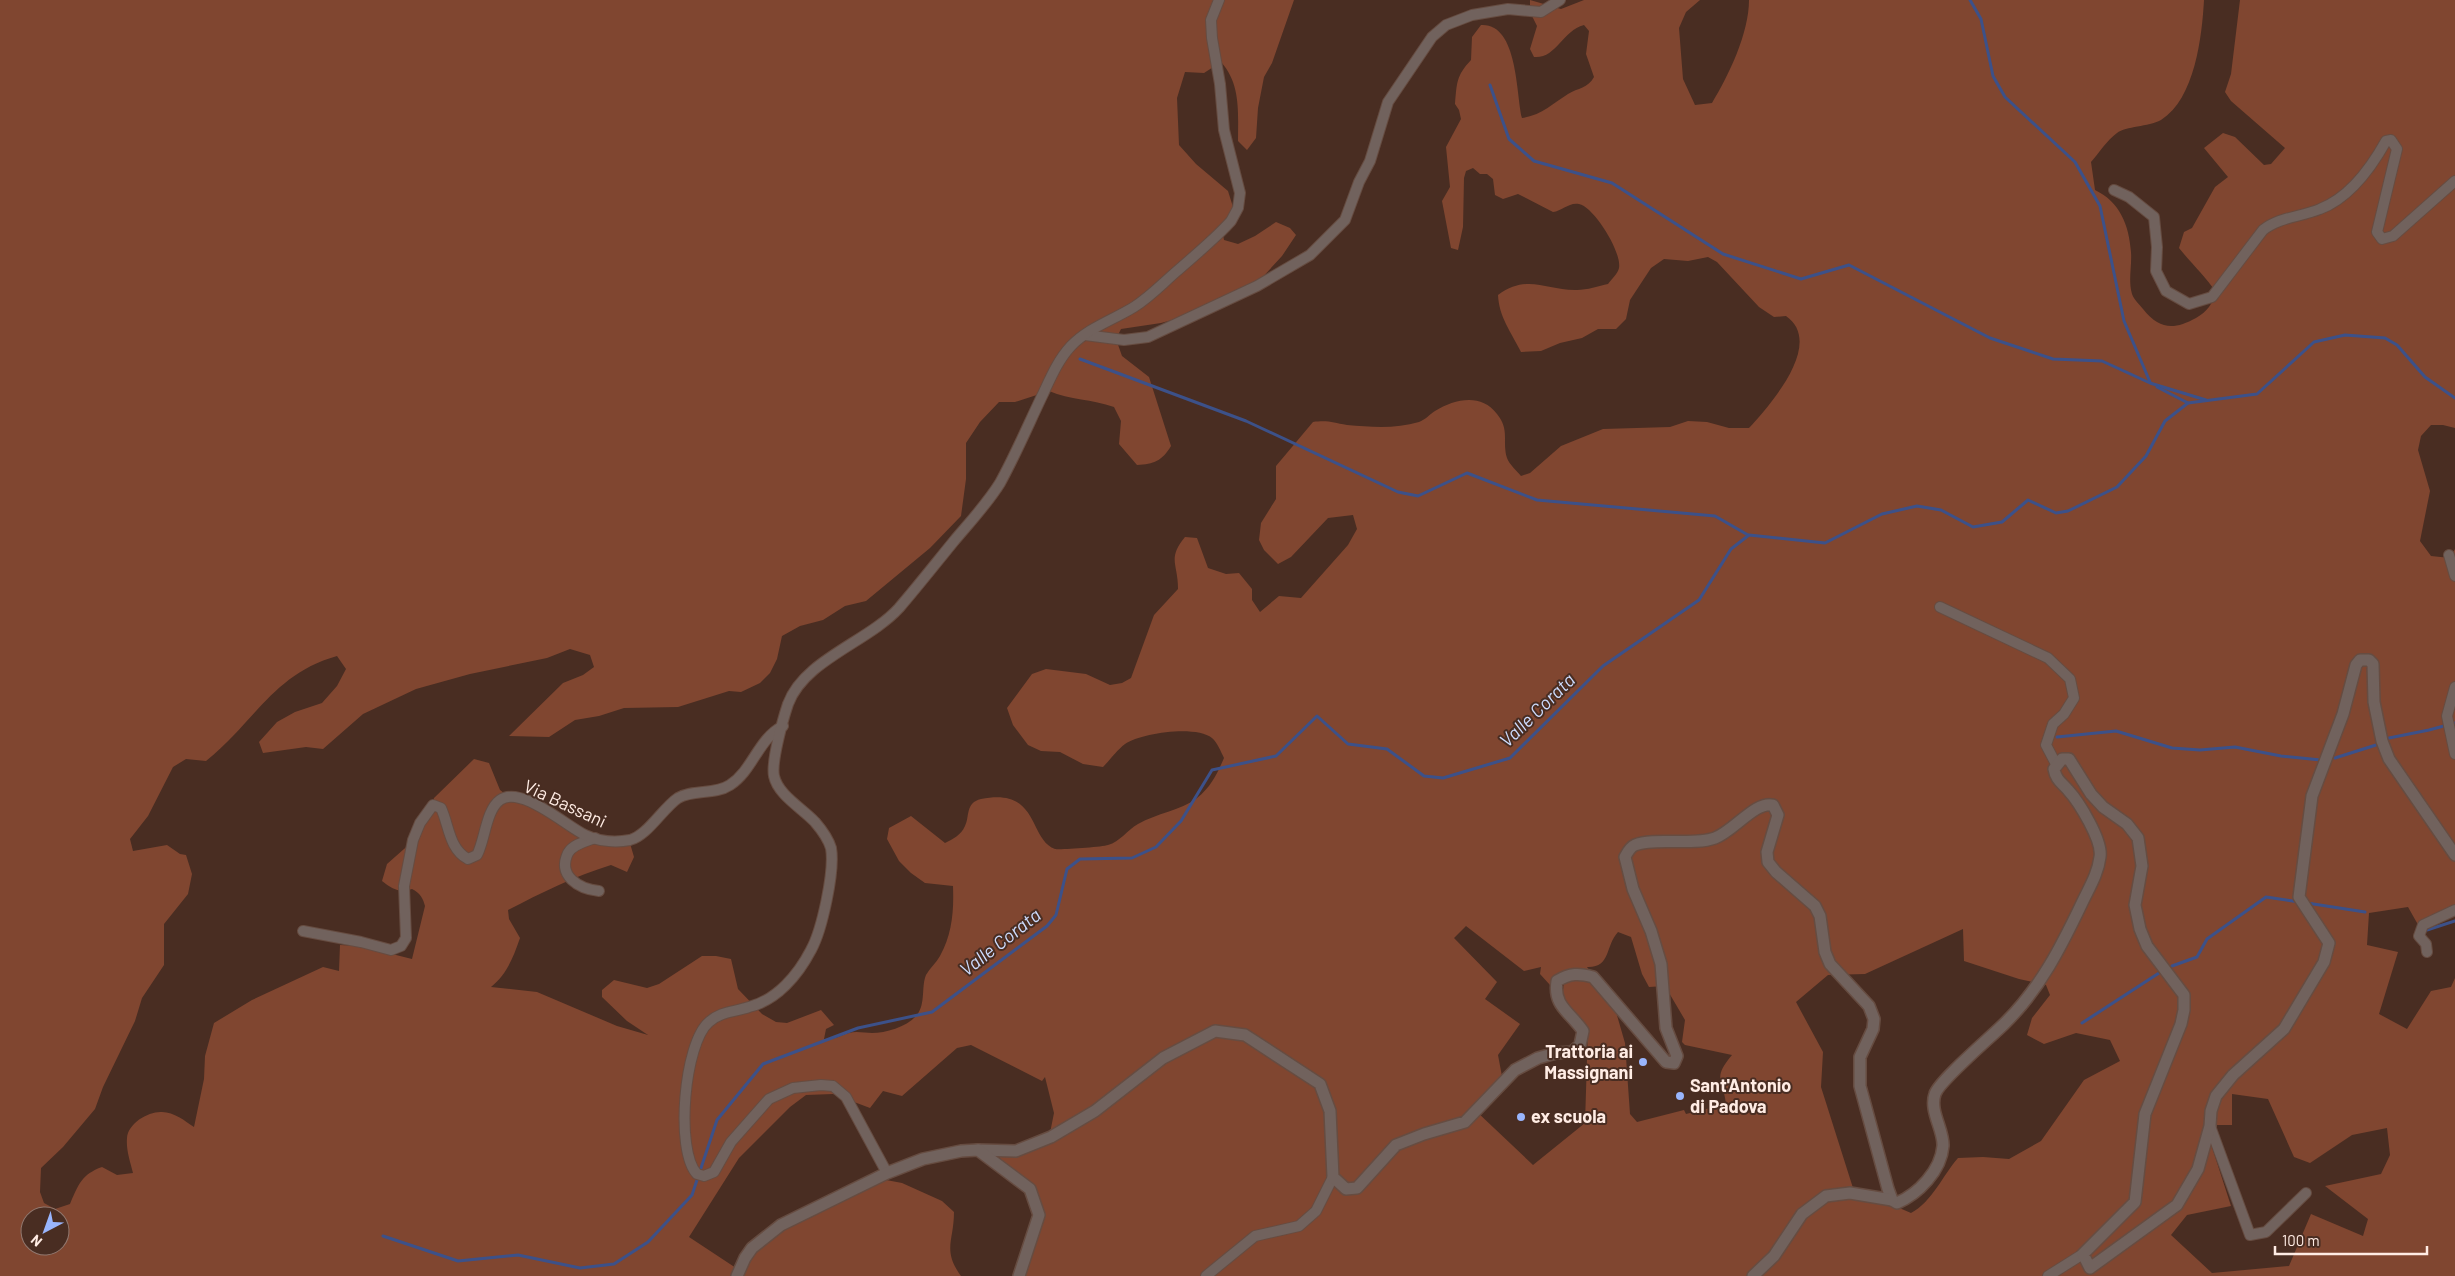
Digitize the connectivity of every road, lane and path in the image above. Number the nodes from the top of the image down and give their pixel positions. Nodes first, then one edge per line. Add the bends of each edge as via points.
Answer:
1 (1219, 0) edge
2 (1560, 0) edge
3 (2455, 181) edge
4 (2114, 190) dead end
5 (1085, 335) junction
6 (2449, 555) dead end
7 (2455, 576) edge
8 (1940, 607) dead end
9 (2455, 687) edge
10 (783, 726) junction
11 (2455, 754) edge
12 (2059, 761) junction
13 (595, 838) junction
14 (2455, 855) edge
15 (599, 891) dead end
16 (2455, 910) edge
17 (303, 931) dead end
18 (2427, 952) dead end
19 (2210, 1126) junction
20 (978, 1150) junction
21 (887, 1173) junction
22 (1333, 1177) junction
23 (2306, 1193) dead end
24 (1892, 1200) junction
25 (2083, 1254) junction
26 (737, 1276) edge
27 (1019, 1276) edge
28 (1206, 1276) edge
29 (1752, 1276) edge
30 (2048, 1276) edge

1 - 5 street via 1211,27 1224,130 1239,184 1238,208 1225,228 1143,300
2 - 5 street via 1542,12 1508,9 1472,15 1446,25 1432,37 1388,102 1370,162 1345,220 1310,255 1257,286 1148,337 1124,340
3 - 4 street via 2393,236 2382,239 2377,232 2396,149 2392,140 2386,141 2358,182 2322,209 2272,223 2263,230 2212,297 2189,304 2166,291 2156,271 2154,217 2129,197
5 - 10 street via 1063,356 988,501 886,620 818,667 800,684 788,704
6 - 7 street
8 - 12 street via 2048,658 2070,679 2074,698 2053,724 2046,745
9 - 11 street via 2447,716
10 - 13 street, Via Bassani via 771,732 745,770 730,785 679,797 634,838 610,842
10 - 21 street via 774,762 774,778 780,789 819,827 831,848 827,894 818,934 806,959 785,986 761,1003 712,1018 702,1029 687,1080 684,1111 689,1161 696,1174 704,1176 714,1172 731,1142 769,1099 793,1088 821,1085 833,1086 846,1097
12 - 24 street via 2054,769 2056,777 2075,799 2099,843 2101,856 2096,873 2046,974 2006,1022 1944,1081 1935,1094 1943,1146 1936,1166 1911,1197 1897,1203
12 - 25 street via 2069,759 2092,794 2127,824 2138,838 2142,866 2135,905 2140,929 2147,946 2184,995 2180,1024 2145,1114 2135,1202
13 - 15 street via 568,852 566,866 568,876 576,885
13 - 17 street, Via Bassani via 526,800 510,797 500,800 493,808 484,843 477,855 468,859 459,854 441,808 433,806 420,823 413,840 404,886 406,938 402,946 391,950
14 - 19 street via 2390,760 2374,702 2373,664 2366,659 2360,660 2312,796 2307,822 2299,897 2329,943 2324,962 2284,1029 2233,1075 2216,1096
16 - 18 street via 2423,925 2419,936 2426,944
19 - 23 street via 2250,1236 2266,1232
19 - 25 street via 2198,1169 2177,1205 2090,1268
20 - 21 street via 923,1158
20 - 22 street via 1016,1151 1051,1136 1095,1111 1163,1058 1215,1031 1245,1035 1320,1084 1330,1111
20 - 27 street via 1030,1189 1038,1215
21 - 26 street via 770,1232 745,1258
22 - 24 street via 1346,1190 1357,1188 1396,1145 1465,1122 1515,1070 1556,1052 1572,1052 1580,1045 1583,1031 1555,994 1557,981 1566,976 1580,973 1593,977 1666,1062 1674,1062 1677,1056 1666,1028 1661,964 1652,931 1633,888 1625,856 1634,846 1645,843 1714,838 1735,827 1760,805 1767,804 1777,809 1778,815 1767,852 1768,862 1816,906 1830,964 1868,1006 1874,1019 1873,1029 1860,1057 1860,1086
22 - 28 street via 1316,1211 1299,1226 1255,1236
24 - 29 street via 1850,1193 1826,1196 1802,1214 1774,1256
25 - 30 street

